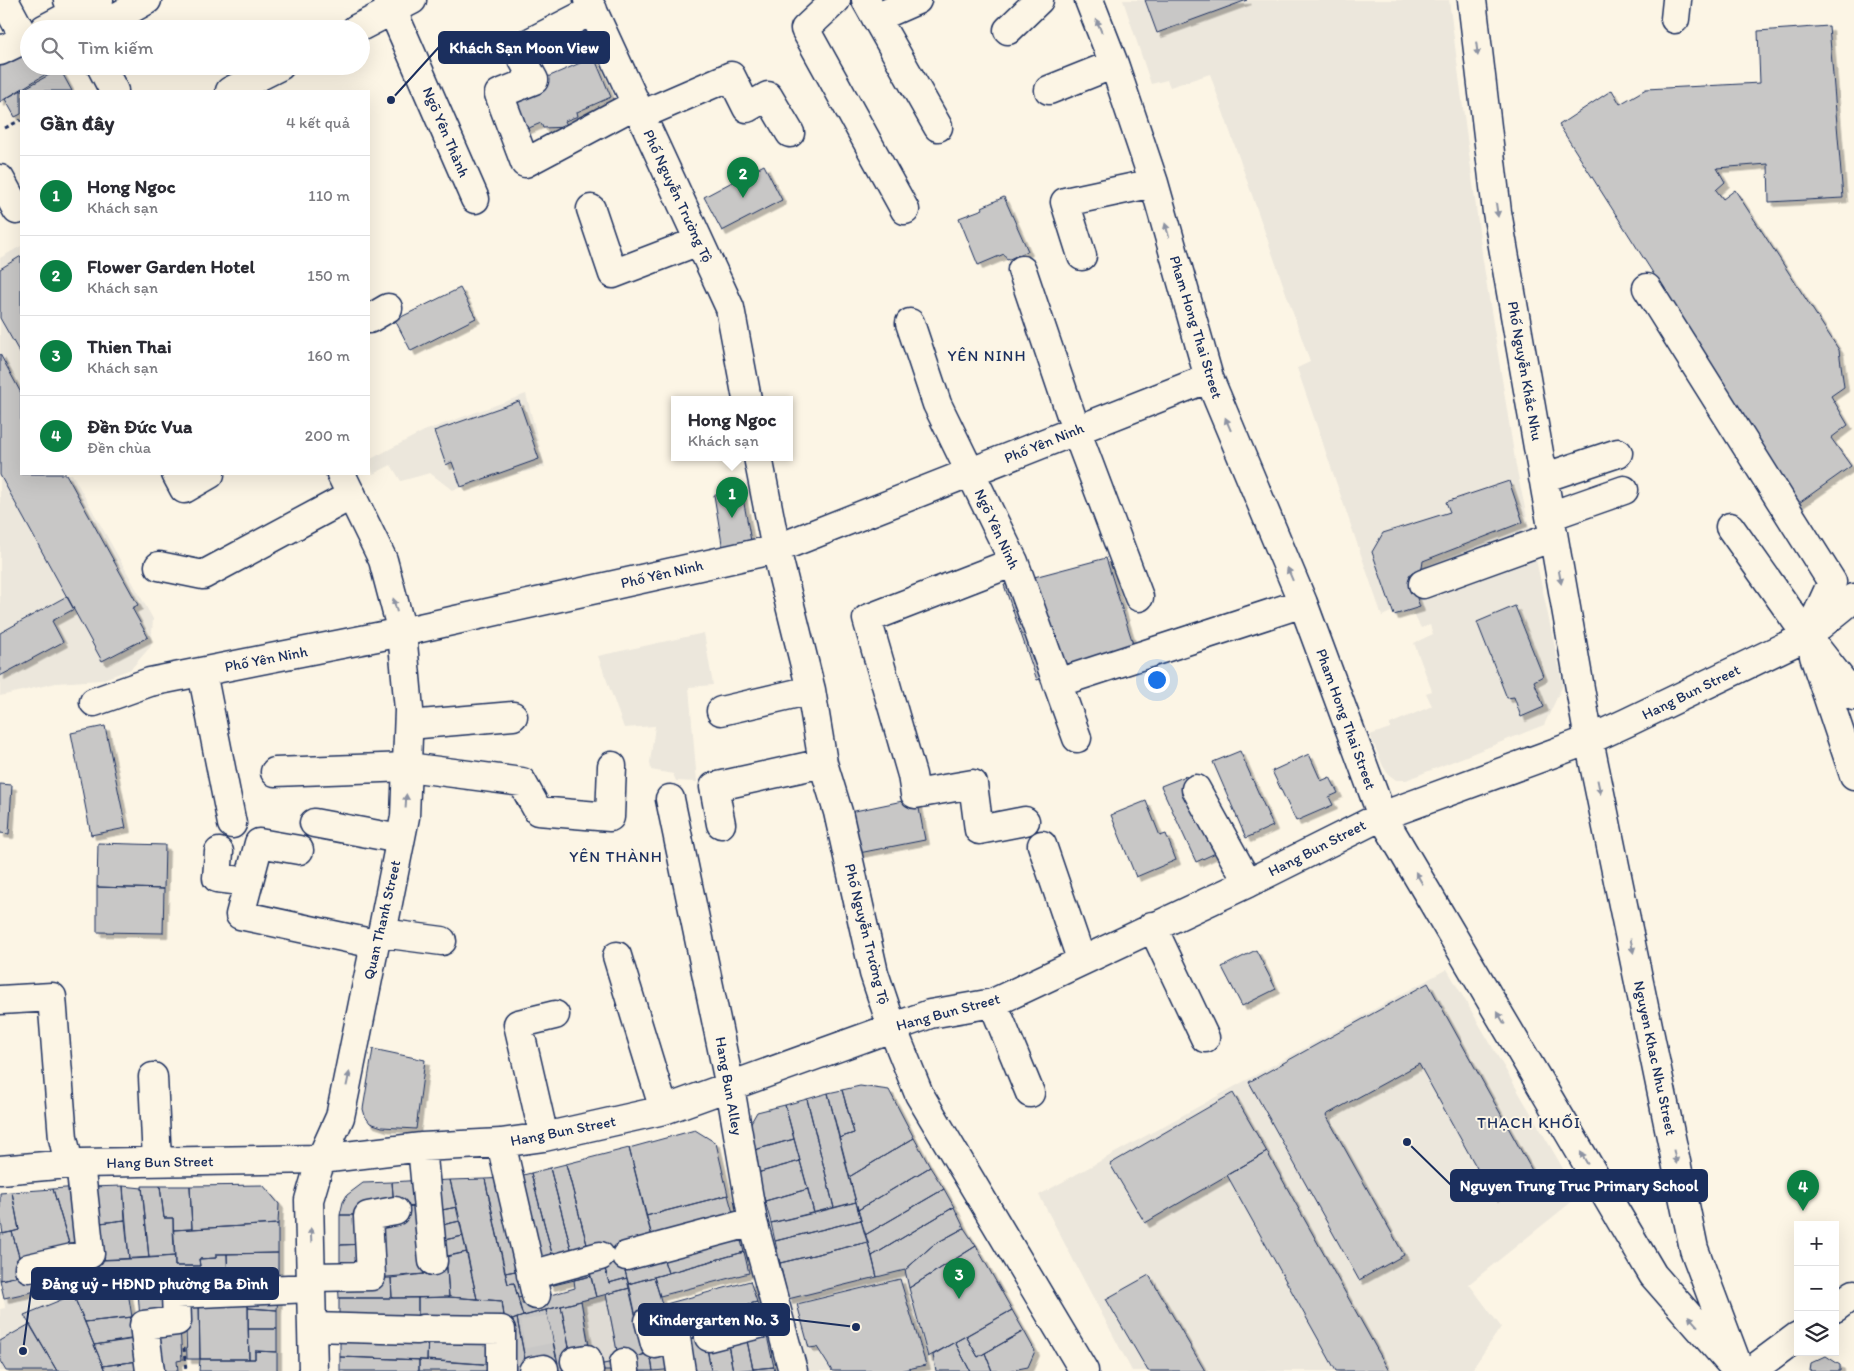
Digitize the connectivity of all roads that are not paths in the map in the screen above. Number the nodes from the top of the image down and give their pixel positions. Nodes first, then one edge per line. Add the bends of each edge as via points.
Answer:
1 (4, 0) edge
2 (99, 0) edge
3 (147, 0) edge
4 (917, 0) edge
5 (1039, 0) edge
6 (1089, 0) edge
7 (1472, 0) edge
8 (398, 3) edge
9 (828, 3) edge
10 (590, 5) edge
11 (871, 9) edge
12 (80, 18) edge
13 (21, 20) edge
14 (370, 20) edge
15 (1008, 30) dead end
16 (20, 41) edge
17 (0, 51) edge
18 (1114, 64) junction
19 (106, 75) edge
20 (262, 75) edge
21 (113, 90) edge
22 (232, 90) edge
23 (1049, 90) dead end
24 (638, 110) junction
25 (938, 127) dead end
26 (790, 133) dead end
27 (0, 179) edge
28 (1154, 183) junction
29 (474, 199) dead end
30 (591, 209) dead end
31 (905, 210) dead end
32 (13, 213) edge
33 (699, 241) junction
34 (1082, 256) dead end
35 (1022, 270) dead end
36 (1647, 288) dead end
37 (910, 323) dead end
38 (1209, 378) junction
39 (746, 396) edge
40 (1076, 430) junction
41 (1618, 453) dead end
42 (759, 461) edge
43 (971, 473) junction
44 (177, 475) edge
45 (208, 475) edge
46 (1544, 478) junction
47 (346, 484) edge
48 (1624, 490) dead end
49 (1551, 526) junction
50 (1730, 527) dead end
51 (776, 549) junction
52 (1014, 562) junction
53 (159, 566) dead end
54 (1423, 584) dead end
55 (1139, 597) dead end
56 (1854, 598) edge
57 (1303, 603) junction
58 (402, 632) junction
59 (1807, 636) junction
60 (202, 672) junction
61 (1057, 683) junction
62 (811, 690) junction
63 (1854, 696) edge
64 (94, 702) dead end
65 (721, 710) dead end
66 (514, 716) dead end
67 (409, 725) junction
68 (1077, 738) dead end
69 (1589, 740) junction
70 (823, 763) junction
71 (612, 766) dead end
72 (408, 767) junction
73 (275, 772) dead end
74 (1854, 775) edge
75 (1196, 789) dead end
76 (670, 799) dead end
77 (1382, 816) junction
78 (1024, 820) dead end
79 (314, 822) dead end
80 (232, 824) dead end
81 (721, 824) dead end
82 (400, 839) junction
83 (1042, 845) dead end
84 (299, 850) dead end
85 (219, 852) dead end
86 (249, 882) junction
87 (1248, 883) junction
88 (1152, 926) junction
89 (378, 938) junction
90 (442, 941) dead end
91 (617, 956) dead end
92 (1082, 960) junction
93 (0, 1000) edge
94 (993, 1003) junction
95 (555, 1015) dead end
96 (892, 1027) junction
97 (1205, 1038) dead end
98 (153, 1077) dead end
99 (730, 1087) junction
100 (1030, 1093) dead end
101 (664, 1110) junction
102 (544, 1136) junction
103 (501, 1142) junction
104 (422, 1147) junction
105 (322, 1159) junction
106 (157, 1161) junction
107 (74, 1163) junction
108 (0, 1170) edge
109 (395, 1210) dead end
110 (753, 1222) junction
111 (1694, 1249) junction
112 (433, 1262) dead end
113 (29, 1268) dead end
114 (1653, 1276) junction
115 (312, 1282) junction
116 (1854, 1294) edge
117 (1839, 1305) edge
118 (779, 1319) junction
119 (649, 1321) dead end
120 (313, 1327) junction
121 (709, 1337) dead end
122 (1794, 1339) edge
123 (1078, 1369) edge
124 (150, 1371) edge
125 (314, 1371) edge
126 (501, 1371) edge
127 (682, 1371) edge
128 (793, 1371) edge
129 (1739, 1371) edge
130 (1751, 1371) edge

1 - 13 street
2 - 12 street
3 - 12 street
4 - 11 street
5 - 15 street
18 -> 6 street, Pham Hong Thai Street
7 -> 46 street, Phố Nguyễn Khắc Nhu via 1497,212
8 - 14 street
8 - 29 street, Ngõ Yên Thành
9 - 31 street via 805,29
10 - 24 street, Phố Nguyễn Trường Tộ
10 - 24 street via 517,49 534,80 499,94 525,163
11 - 25 street
16 - 17 street
18 - 23 street
18 - 28 street, Pham Hong Thai Street
19 - 21 street
20 - 22 street
24 - 26 street via 731,76 747,108 768,96
24 - 33 street, Phố Nguyễn Trường Tộ
27 - 32 street
28 - 34 street via 1065,202
38 -> 28 street, Pham Hong Thai Street
30 - 33 street via 613,274
33 - 39 street, Phố Nguyễn Trường Tộ via 730,308
35 - 40 street
36 - 59 street via 1832,582
37 - 43 street, Ngõ Yên Ninh via 938,404
38 - 40 street, Phố Yên Ninh
57 -> 38 street, Pham Hong Thai Street
40 - 43 street, Phố Yên Ninh
40 - 55 street
41 - 46 street
42 - 51 street, Phố Nguyễn Trường Tộ
43 - 51 street, Phố Yên Ninh
43 - 52 street, Ngõ Yên Ninh
44 - 45 street via 184,488
46 - 49 street, Phố Nguyễn Khắc Nhu
47 - 53 street via 203,575
58 -> 47 street, Quan Thanh Street via 383,560
48 - 49 street
49 - 54 street
49 -> 69 street, Phố Nguyễn Khắc Nhu
50 - 59 street
51 - 58 street, Phố Yên Ninh
51 - 62 street, Phố Nguyễn Trường Tộ
52 - 61 street, Ngõ Yên Ninh
52 - 78 street via 867,619 915,794 973,784 979,830
56 - 59 street, Hang Bun Street
57 - 61 street
57 - 77 street, Pham Hong Thai Street
58 - 60 street, Phố Yên Ninh
58 - 67 street, Quan Thanh Street
59 - 63 street
59 - 69 street, Hang Bun Street
59 - 74 street
60 - 64 street, Phố Yên Ninh via 150,682
60 - 80 street
61 - 68 street, Ngõ Yên Ninh
62 - 65 street
62 - 70 street, Phố Nguyễn Trường Tộ
66 - 67 street
67 - 72 street, Quan Thanh Street
69 - 77 street, Hang Bun Street
69 -> 111 street, Nguyen Khac Nhu Street
70 - 81 street via 714,787
70 - 96 street, Phố Nguyễn Trường Tộ via 838,812 874,973
71 - 72 street via 610,817 538,811 522,782
72 - 73 street
82 -> 72 street, Quan Thanh Street via 405,817
75 - 87 street
76 - 99 street, Hang Bun Alley
77 - 87 street, Hang Bun Street
114 -> 77 street, Pham Hong Thai Street
79 - 82 street
82 - 89 street, Quan Thanh Street
83 - 92 street
84 - 86 street via 259,843
85 - 86 street via 217,878
86 - 89 street via 240,915
87 - 88 street, Hang Bun Street
88 - 92 street, Hang Bun Street
88 - 97 street
89 - 90 street
105 -> 89 street, Quan Thanh Street via 340,1117
91 - 101 street
92 - 94 street, Hang Bun Street
93 - 107 street via 52,997 62,1138
94 - 96 street, Hang Bun Street via 930,1014
94 - 100 street
95 - 102 street via 518,1024
96 - 99 street, Hang Bun Street
96 - 123 street, Phố Nguyễn Trường Tộ via 919,1094
98 - 106 street
99 - 101 street, Hang Bun Street
99 - 110 street, Hang Bun Alley
101 - 102 street, Hang Bun Street
102 - 103 street, Hang Bun Street
103 - 104 street, Hang Bun Street
103 - 110 street via 533,1285 613,1256
104 - 105 street, Hang Bun Street
104 - 112 street
105 - 106 street, Hang Bun Street
115 -> 105 street, Quan Thanh Street via 309,1200
106 - 107 street, Hang Bun Street
107 - 108 street, Hang Bun Street
107 - 113 street via 90,1254
109 - 115 street via 368,1216 371,1276
110 - 118 street, Hang Bun Alley
111 - 114 street via 1688,1262 1672,1278
111 - 129 street, Nguyen Khac Nhu Street
129 -> 114 street, Pham Hong Thai Street
115 - 120 street, Quan Thanh Street
115 - 124 street via 176,1294 177,1322 144,1325
116 - 117 street
118 - 121 street
118 - 128 street, Hang Bun Alley
119 - 127 street via 655,1344 676,1338
120 - 125 street, Quan Thanh Street
120 - 126 street via 501,1330
122 - 130 street

